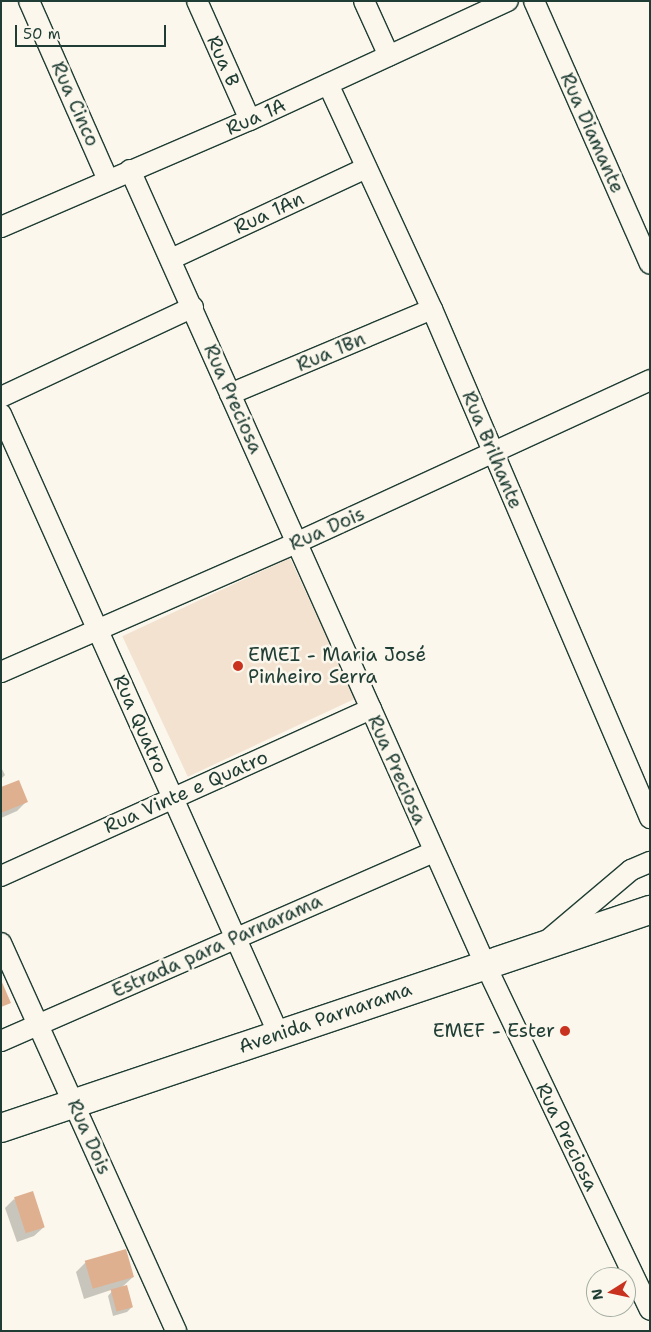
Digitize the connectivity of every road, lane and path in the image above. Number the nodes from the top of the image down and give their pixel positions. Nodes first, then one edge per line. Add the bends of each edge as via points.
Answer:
1 (29, 1) edge
2 (197, 1) edge
3 (364, 1) edge
4 (508, 1) edge
5 (534, 1) edge
6 (389, 56) junction
7 (328, 84) junction
8 (250, 120) junction
9 (366, 168) junction
10 (130, 170) junction
11 (108, 180) junction
12 (1, 227) edge
13 (171, 259) junction
14 (650, 264) edge
15 (193, 307) junction
16 (432, 309) junction
17 (650, 380) edge
18 (230, 394) junction
19 (1, 397) edge
20 (1, 414) edge
21 (494, 452) junction
22 (296, 543) junction
23 (97, 628) junction
24 (1, 672) edge
25 (370, 709) junction
26 (173, 798) junction
27 (650, 818) edge
28 (434, 852) junction
29 (650, 862) edge
30 (1, 876) edge
31 (650, 910) edge
32 (236, 938) junction
33 (1, 943) edge
34 (542, 945) junction
35 (484, 964) junction
36 (38, 1024) junction
37 (278, 1035) junction
38 (1, 1041) edge
39 (74, 1102) junction
40 (1, 1128) edge
41 (650, 1310) edge
42 (176, 1331) edge

1 - 11 street, Rua Cinco
2 - 8 street, Rua B
3 - 6 street
4 - 6 street, Rua 1A
5 - 14 street, Rua Diamante
6 - 7 street, Rua 1A
7 - 8 street, Rua 1A
7 - 9 street, Rua Brilhante
8 - 10 street, Rua 1A
9 - 13 street, Rua 1An
9 - 16 street, Rua Brilhante
10 - 11 street, Rua 1A
10 - 13 street, Rua Preciosa
11 - 12 street, Rua 1A
13 - 15 street, Rua Preciosa
15 - 18 street, Rua Preciosa
15 - 19 street
16 - 18 street, Rua 1Bn
16 - 21 street, Rua Brilhante
17 - 21 street, Rua Dois
18 - 22 street, Rua Preciosa
20 - 23 street, Rua Quatro
21 - 22 street, Rua Dois
21 - 27 street, Rua Brilhante
22 - 23 street, Rua Dois
22 - 25 street, Rua Preciosa
23 - 24 street, Rua Dois
23 - 26 street, Rua Quatro
25 - 26 street, Rua Vinte e Quatro
25 - 28 street, Rua Preciosa
26 - 30 street, Rua Vinte e Quatro
26 - 32 street, Rua Quatro
28 - 32 street, Estrada para Parnarama
28 - 35 street, Rua Preciosa
29 - 34 street via 631,870
31 - 34 street, Avenida Parnarama
32 - 36 street, Estrada para Parnarama
32 - 37 street, Rua Quatro
33 - 36 street, Rua Dois
34 - 35 street, Avenida Parnarama
35 - 37 street, Avenida Parnarama
35 - 41 street, Rua Preciosa
36 - 38 street, Estrada para Parnarama
36 - 39 street, Rua Dois
37 - 39 street, Avenida Parnarama
39 - 40 street, Avenida Parnarama
39 - 42 street, Rua Dois

